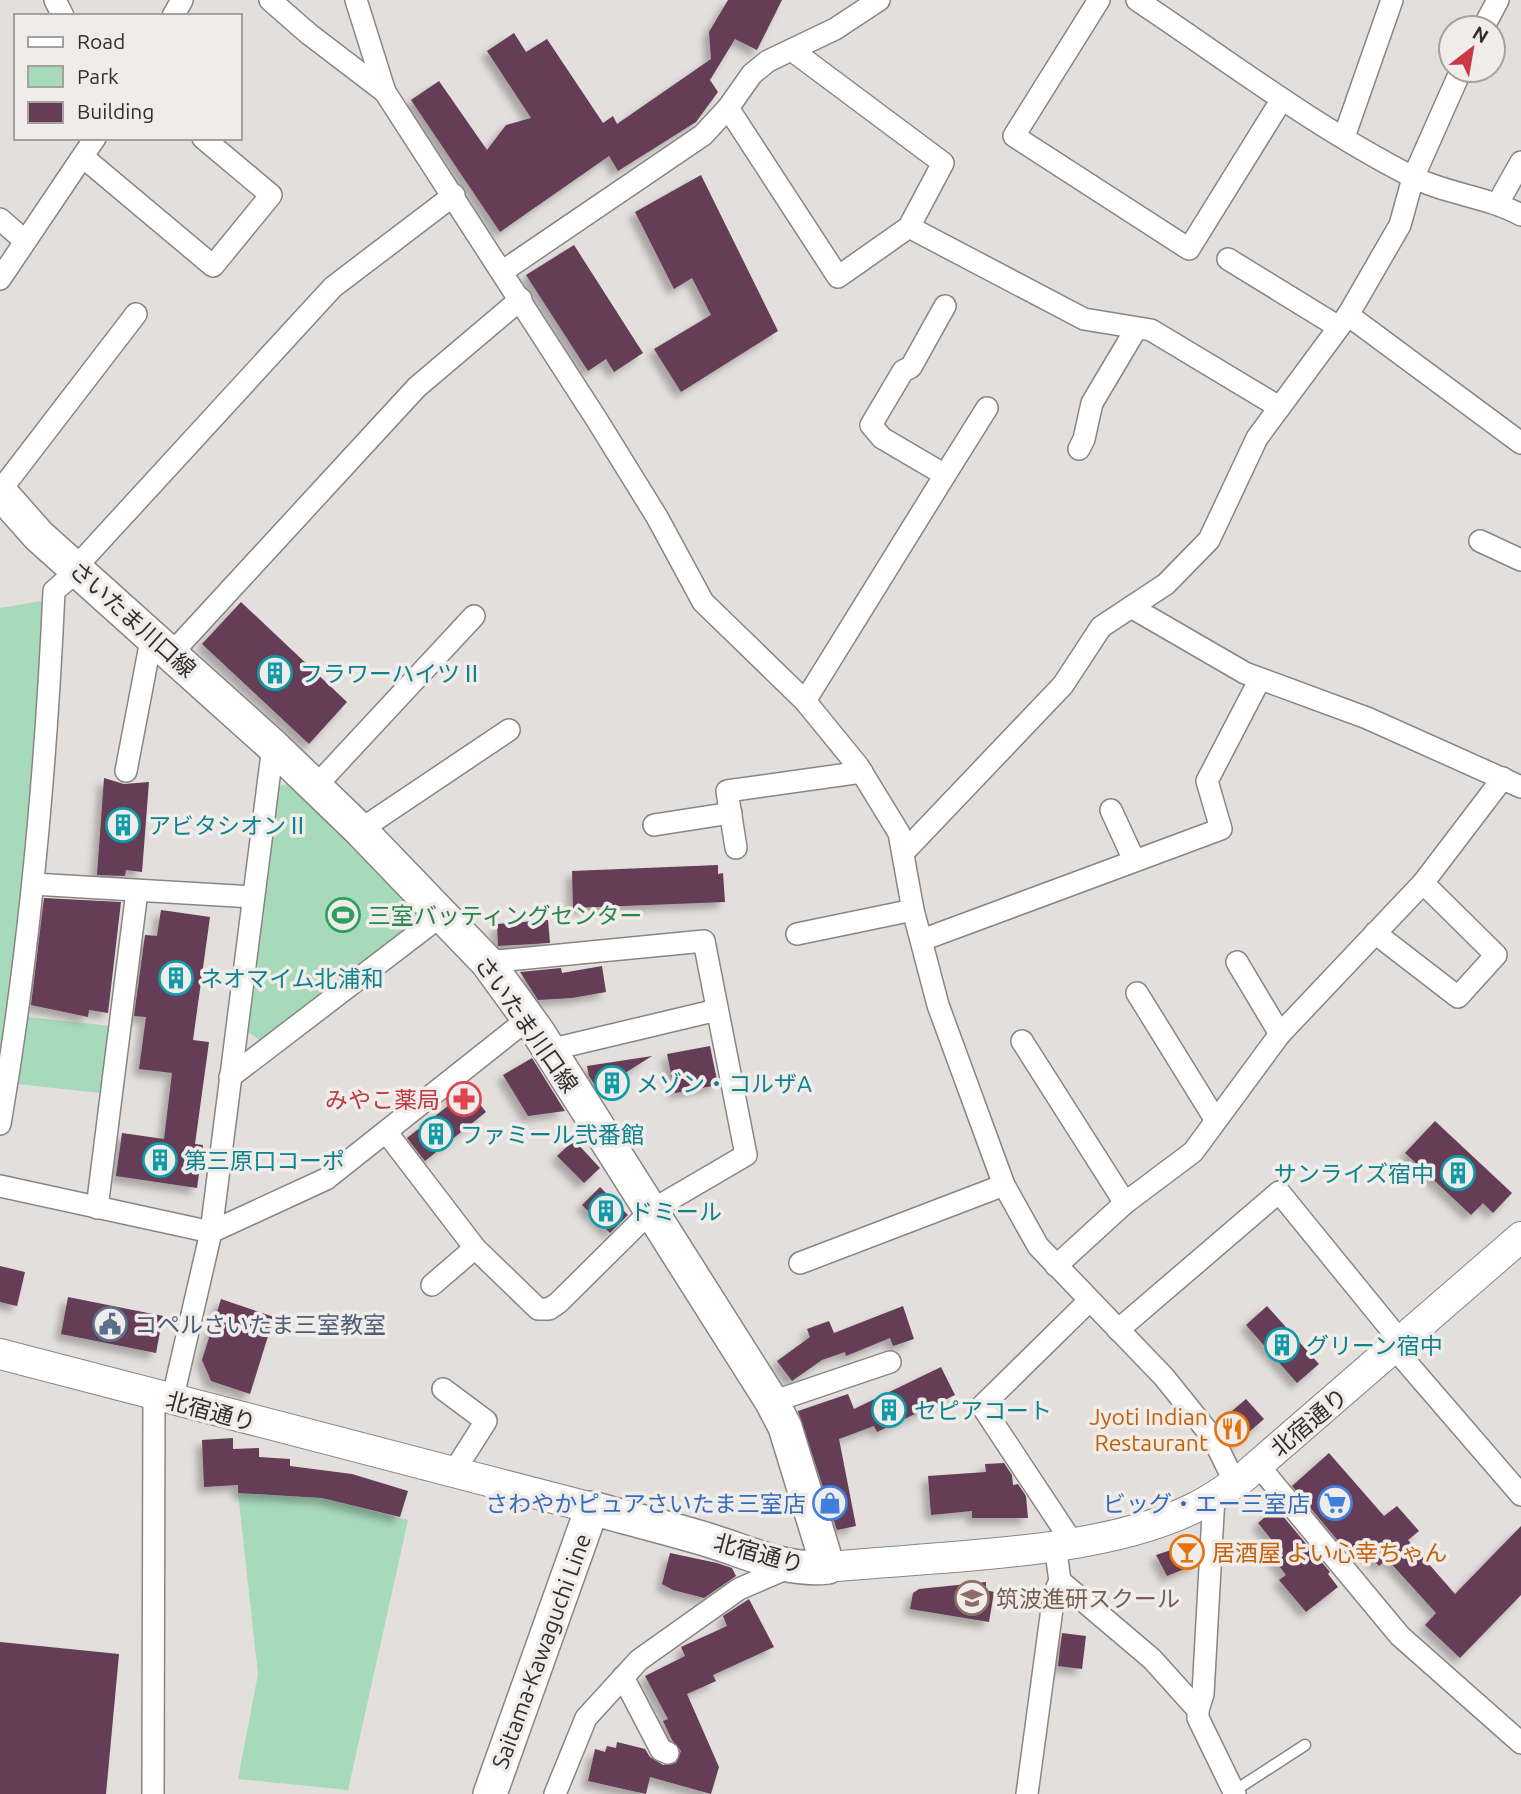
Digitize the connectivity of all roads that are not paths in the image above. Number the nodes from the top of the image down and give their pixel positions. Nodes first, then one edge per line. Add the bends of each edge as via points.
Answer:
1 (270, 0) edge
2 (356, 0) edge
3 (879, 0) edge
4 (1099, 0) edge
5 (1137, 0) edge
6 (1392, 0) edge
7 (793, 51) junction
8 (1455, 84) edge
9 (385, 92) junction
10 (1282, 99) junction
11 (728, 108) junction
12 (1344, 137) junction
13 (94, 140) edge
14 (204, 140) edge
15 (83, 157) junction
16 (1521, 162) edge
17 (1413, 178) junction
18 (454, 195) junction
19 (1498, 203) junction
20 (1521, 215) edge
21 (0, 219) edge
22 (909, 227) junction
23 (25, 241) junction
24 (1228, 259) dead end
25 (503, 271) junction
26 (0, 279) edge
27 (521, 299) junction
28 (945, 306) dead end
29 (136, 314) dead end
30 (1342, 320) junction
31 (1136, 329) junction
32 (1279, 407) junction
33 (987, 408) dead end
34 (1521, 443) edge
35 (1079, 449) dead end
36 (945, 475) junction
37 (0, 491) edge
38 (1480, 541) dead end
39 (1521, 560) edge
40 (77, 569) junction
41 (1131, 607) junction
42 (474, 616) dead end
43 (162, 644) junction
44 (1261, 679) junction
45 (805, 701) junction
46 (509, 730) dead end
47 (273, 746) junction
48 (125, 771) dead end
49 (862, 772) junction
50 (1512, 783) edge
51 (315, 787) junction
52 (1111, 810) dead end
53 (731, 813) junction
54 (654, 825) dead end
55 (360, 830) junction
56 (736, 848) dead end
57 (903, 853) junction
58 (1134, 860) junction
59 (1423, 883) junction
60 (33, 884) junction
61 (137, 891) junction
62 (253, 897) junction
63 (913, 910) junction
64 (442, 915) junction
65 (1375, 933) junction
66 (797, 934) dead end
67 (922, 940) junction
68 (487, 962) junction
69 (1237, 962) dead end
70 (1137, 993) dead end
71 (717, 1010) junction
72 (529, 1018) junction
73 (1280, 1034) junction
74 (1022, 1041) dead end
75 (549, 1050) junction
76 (230, 1077) junction
77 (1215, 1119) junction
78 (0, 1124) edge
79 (387, 1133) junction
80 (1004, 1185) junction
81 (0, 1186) edge
82 (1125, 1203) junction
83 (97, 1208) junction
84 (652, 1210) junction
85 (211, 1232) junction
86 (475, 1248) junction
87 (1515, 1251) edge
88 (800, 1263) dead end
89 (1056, 1266) junction
90 (432, 1285) dead end
91 (1089, 1301) junction
92 (1118, 1330) junction
93 (1399, 1346) junction
94 (0, 1354) edge
95 (890, 1362) dead end
96 (443, 1389) dead end
97 (163, 1399) junction
98 (772, 1402) junction
99 (453, 1473) junction
100 (1236, 1481) junction
101 (1521, 1495) edge
102 (592, 1508) junction
103 (1064, 1544) junction
104 (790, 1567) junction
105 (828, 1567) junction
106 (1060, 1581) junction
107 (623, 1677) junction
108 (1198, 1710) junction
109 (1521, 1743) edge
110 (1305, 1745) dead end
111 (668, 1753) dead end
112 (1235, 1793) edge
113 (153, 1794) edge
114 (490, 1794) edge
115 (555, 1794) edge
116 (1027, 1794) edge

1 - 9 street
2 - 9 street
3 - 7 street
4 - 10 street via 1014,136 1189,249
5 - 10 street
6 - 12 street
7 - 11 street via 768,61 752,74
7 - 22 street via 943,163
8 - 17 street
9 - 18 street
10 - 12 street
11 - 22 street via 838,277
11 - 25 street via 703,135
12 - 17 street
13 - 15 street
14 - 15 street via 271,195 213,266
15 - 23 street
16 - 19 street
17 - 19 street
17 - 30 street via 1399,225
18 - 25 street
18 - 40 street via 333,287
19 - 20 street
21 - 23 street
22 - 31 street via 1084,319
23 - 26 street
24 - 30 street
25 - 27 street
27 - 43 street via 417,387
27 - 45 street via 657,517 703,602
28 - 36 street via 871,425 883,438
29 - 37 street
30 - 32 street
30 - 34 street
31 - 32 street via 1151,330
31 - 35 street via 1092,403
32 - 41 street via 1257,438 1209,540 1166,584
33 - 36 street
36 - 45 street
37 - 40 main road, さいたま川口線 via 39,536
38 - 39 street
40 - 43 main road, さいたま川口線
40 - 60 street via 54,591
41 - 44 street
41 - 57 street via 1101,628 1063,685
42 - 51 street
43 - 47 main road, さいたま川口線
43 - 48 street
44 - 50 street via 1367,718
44 - 58 street via 1207,781 1221,829
45 - 49 street
46 - 55 street
47 - 51 main road, さいたま川口線
47 - 62 street
49 - 53 street via 727,790
49 - 57 street via 899,833
50 - 59 street
51 - 55 main road, さいたま川口線
52 - 58 street
53 - 54 street
53 - 56 street
55 - 64 main road, さいたま川口線
57 - 63 street
58 - 67 street
59 - 65 street
59 - 65 street via 1496,956 1483,971 1458,997
60 - 61 street
60 - 78 street
61 - 62 street
61 - 83 street
62 - 76 street
63 - 66 street
63 - 67 street
64 - 68 main road, さいたま川口線
64 - 76 street
65 - 73 street
67 - 80 street via 938,1005
68 - 71 street via 704,941
68 - 72 main road, さいたま川口線
69 - 73 street
70 - 77 street
71 - 75 street
71 - 84 street via 746,1155
72 - 75 main road, さいたま川口線
72 - 79 street
73 - 77 street
74 - 82 street
75 - 84 main road, さいたま川口線
76 - 85 street
77 - 82 street via 1193,1152
79 - 85 street via 326,1179
79 - 86 street
80 - 88 street
80 - 89 street via 1038,1246
81 - 83 street
82 - 89 street
83 - 85 street
84 - 86 street via 548,1309 528,1303
84 - 98 main road, さいたま川口線
85 - 97 street
86 - 90 street
87 - 93 street, 北宿通り
89 - 91 street
91 - 92 street
91 - 103 street via 982,1406
92 - 93 street via 1279,1192
92 - 100 street via 1213,1438
93 - 100 street, 北宿通り
93 - 101 street
94 - 97 street, 北宿通り
95 - 98 street
96 - 99 street via 486,1420
97 - 99 street, 北宿通り
97 - 113 street
98 - 105 main road, さいたま川口線 via 785,1427
99 - 102 street, 北宿通り
100 - 103 street, 北宿通り via 1181,1514
100 - 108 street
100 - 109 street
102 - 104 main road, 北宿通り
102 - 114 main road, Saitama-Kawaguchi Line
103 - 105 street, 北宿通り
103 - 106 street
104 - 105 main road, 北宿通り
104 - 107 street via 739,1589 700,1614
106 - 108 street via 1152,1659
106 - 116 street via 1054,1594
107 - 111 street via 661,1750
107 - 115 street via 586,1718
108 - 112 street
110 - 112 lane

